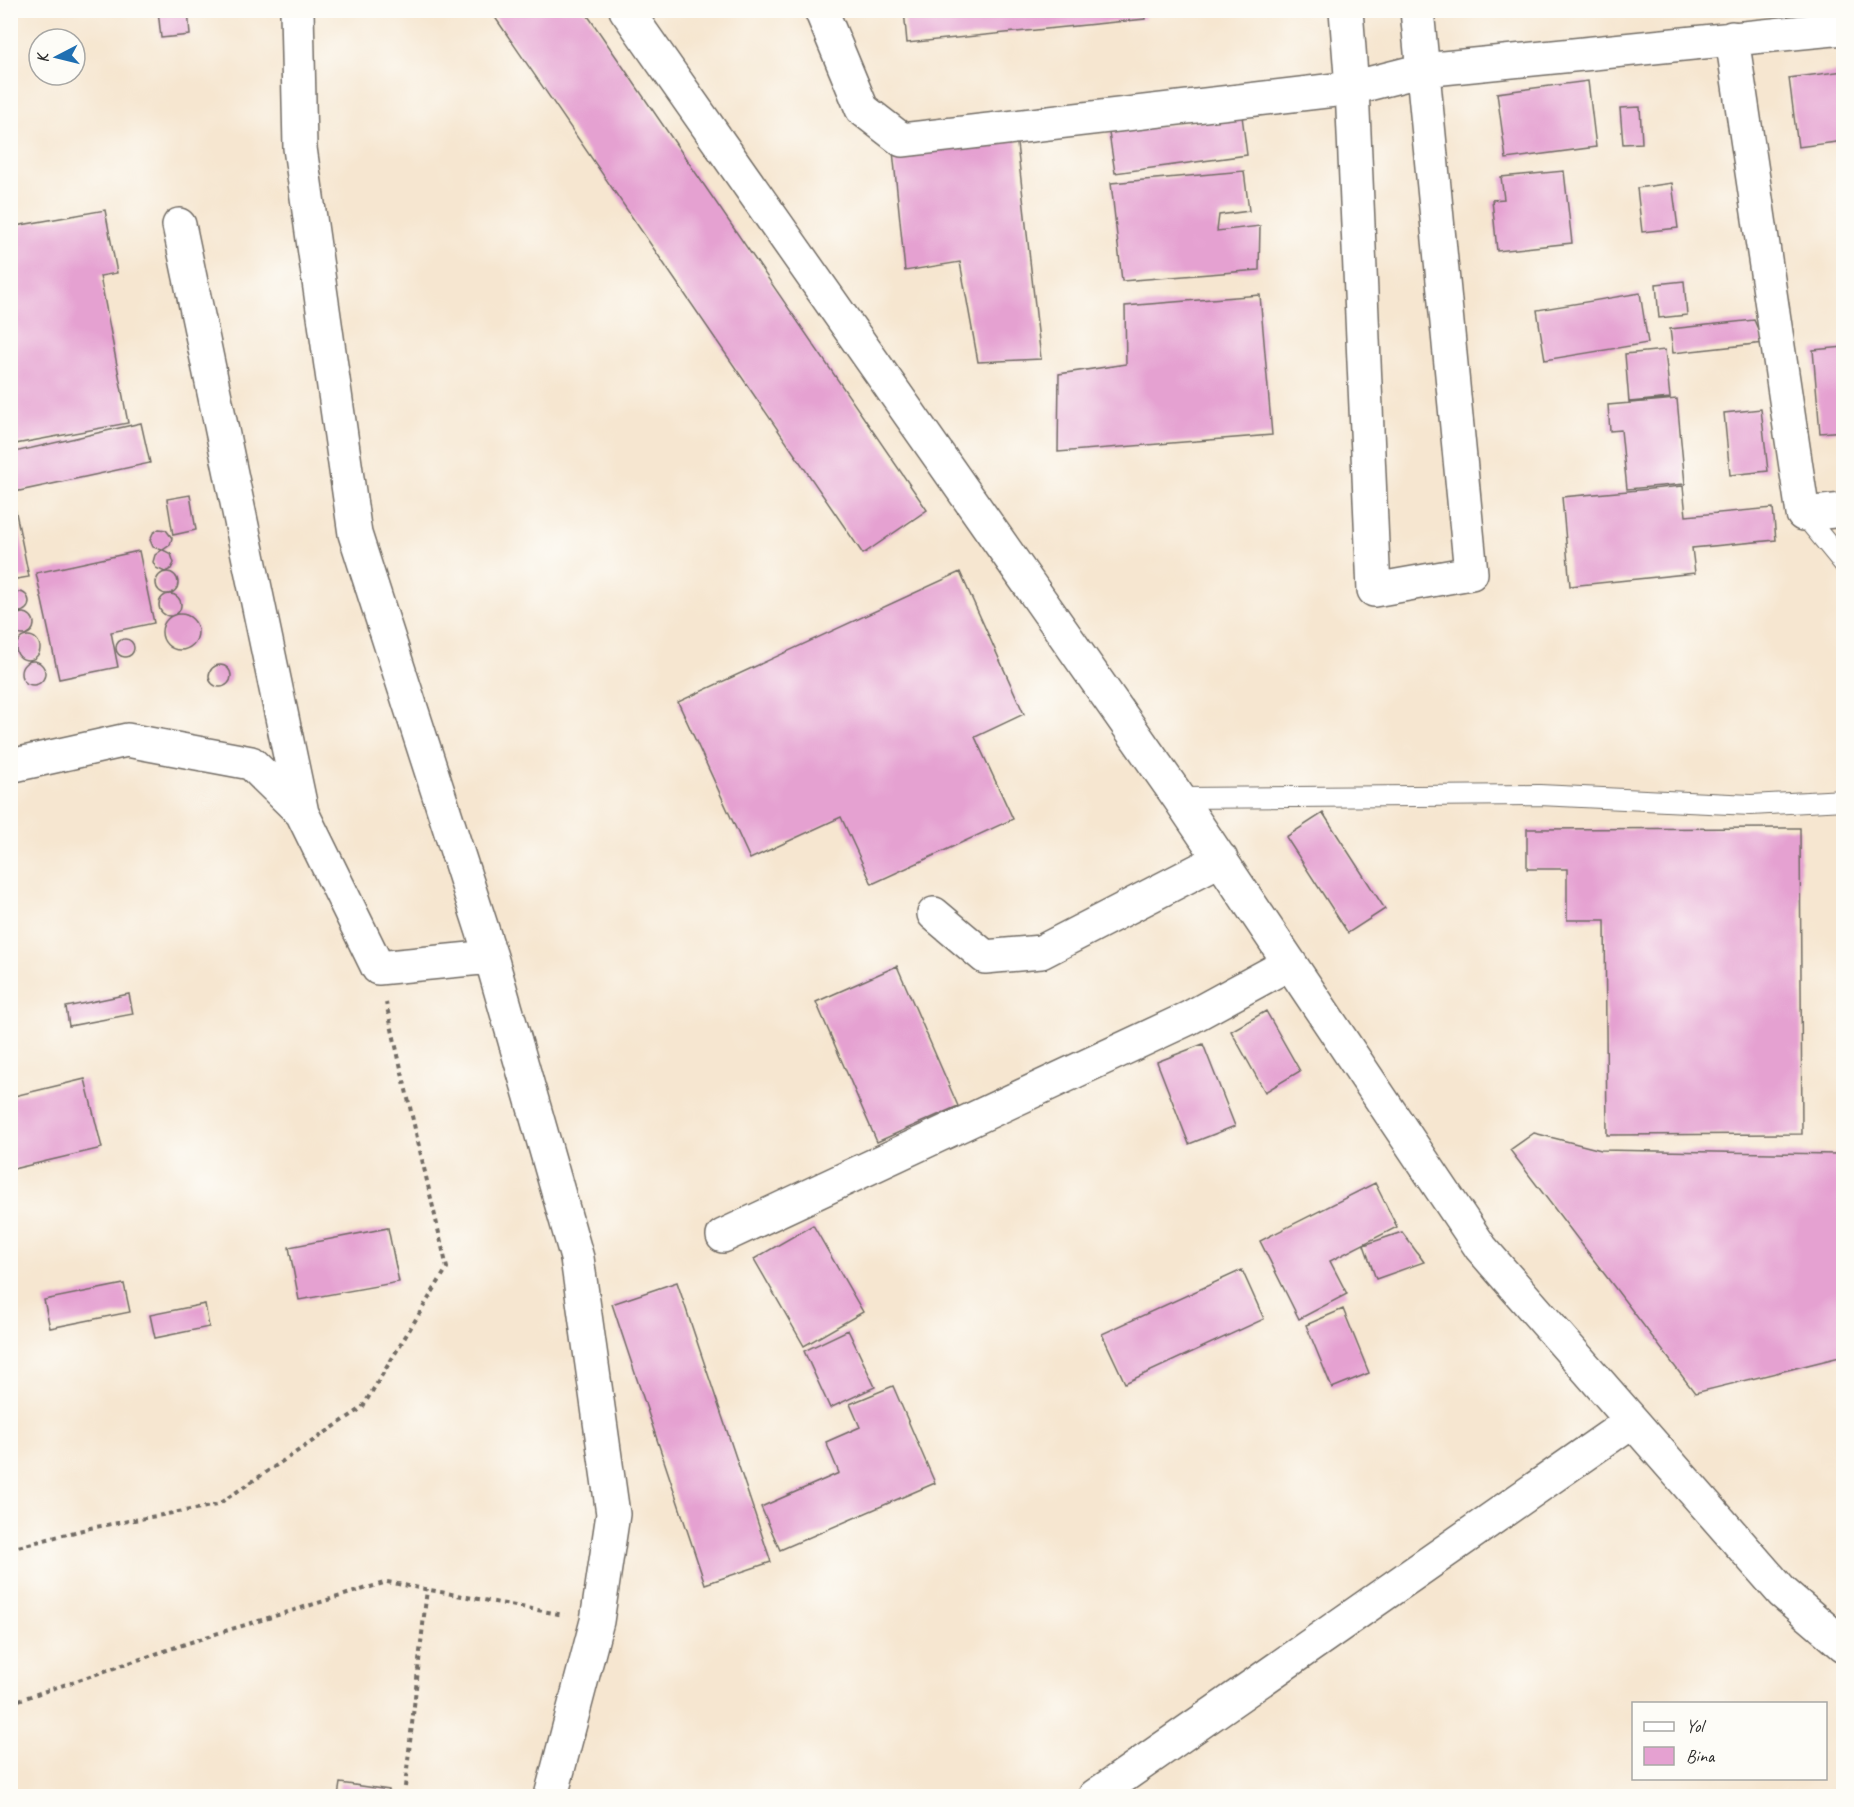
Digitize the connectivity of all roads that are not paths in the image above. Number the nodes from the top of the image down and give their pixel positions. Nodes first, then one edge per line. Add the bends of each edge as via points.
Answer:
1 (297, 10) edge
2 (626, 10) edge
3 (821, 10) edge
4 (1346, 10) edge
5 (1418, 10) edge
6 (1844, 28) edge
7 (1732, 38) junction
8 (1423, 70) junction
9 (1352, 88) junction
10 (179, 225) dead end
11 (1844, 510) edge
12 (1803, 514) junction
13 (1844, 564) edge
14 (10, 766) edge
15 (1179, 798) junction
16 (1844, 800) edge
17 (302, 813) junction
18 (1221, 859) junction
19 (934, 914) dead end
20 (491, 957) junction
21 (1290, 963) junction
22 (723, 1236) dead end
23 (1632, 1421) junction
24 (1844, 1645) edge
25 (551, 1797) edge
26 (1095, 1797) edge

1 - 20 street via 300,148 355,534
2 - 15 street
3 - 9 street via 862,109 902,140
4 - 9 street
5 - 8 street
6 - 7 street
7 - 8 street
7 - 12 street
8 - 9 street
8 - 9 street via 1471,573 1374,590
10 - 17 street
11 - 12 street
12 - 13 lane
14 - 17 street via 126,740 251,763
15 - 16 lane via 1539,795 1751,805
15 - 18 street
17 - 20 street via 378,968
18 - 19 street via 1041,952 985,957
18 - 21 street
20 - 25 street via 577,1258 614,1515 597,1621
21 - 22 street via 1189,1018
21 - 23 street via 1481,1248
23 - 24 street via 1782,1592
23 - 26 street

